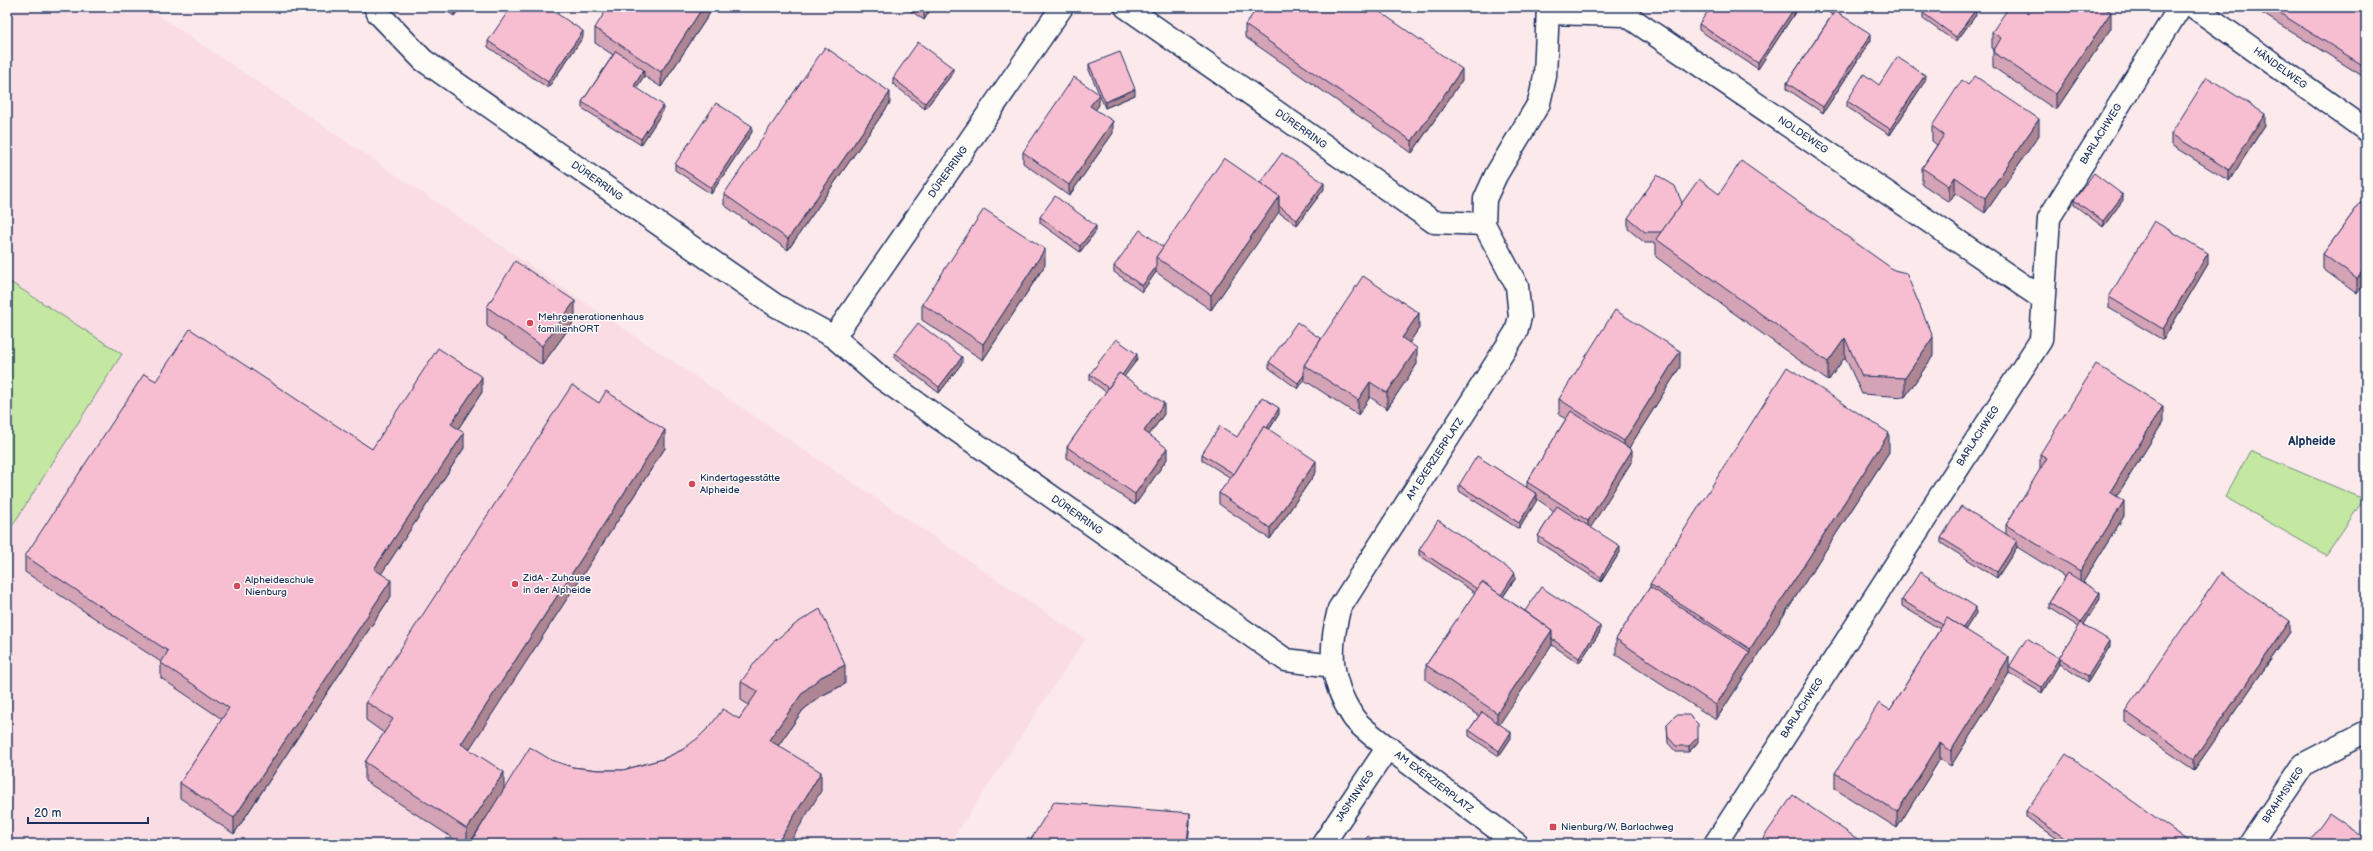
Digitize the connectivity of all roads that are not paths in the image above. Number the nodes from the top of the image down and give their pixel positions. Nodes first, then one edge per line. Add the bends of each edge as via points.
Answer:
1 (375, 7) edge
2 (1062, 7) edge
3 (1126, 7) edge
4 (2180, 7) edge
5 (2194, 7) edge
6 (1548, 10) edge
7 (2366, 130) edge
8 (1484, 224) junction
9 (2044, 299) junction
10 (834, 337) junction
11 (1333, 666) junction
12 (2366, 732) edge
13 (1388, 747) junction
14 (1323, 844) edge
15 (1517, 844) edge
16 (1715, 844) edge
17 (2250, 844) edge

1 - 10 street, DÜRERRING via 423,60 775,305
2 - 10 street, DÜRERRING
3 - 8 street, DÜRERRING via 1434,222
4 - 9 street, BARLACHWEG via 2049,218
5 - 7 street, HÄNDELWEG
6 - 8 street via 1545,76 1538,104 1496,175 1485,199
6 - 9 street, NOLDEWEG via 1626,15
8 - 11 street, AM EXERZIERPLATZ via 1517,286 1520,317 1516,332 1339,609 1332,638
9 - 16 street, BARLACHWEG via 2041,340
10 - 11 street, DÜRERRING via 880,377 1286,660
11 - 13 street, AM EXERZIERPLATZ via 1341,694 1354,719
12 - 17 street, BRAHMSWEG via 2304,764
13 - 14 street, JASMINWEG
13 - 15 street, AM EXERZIERPLATZ

